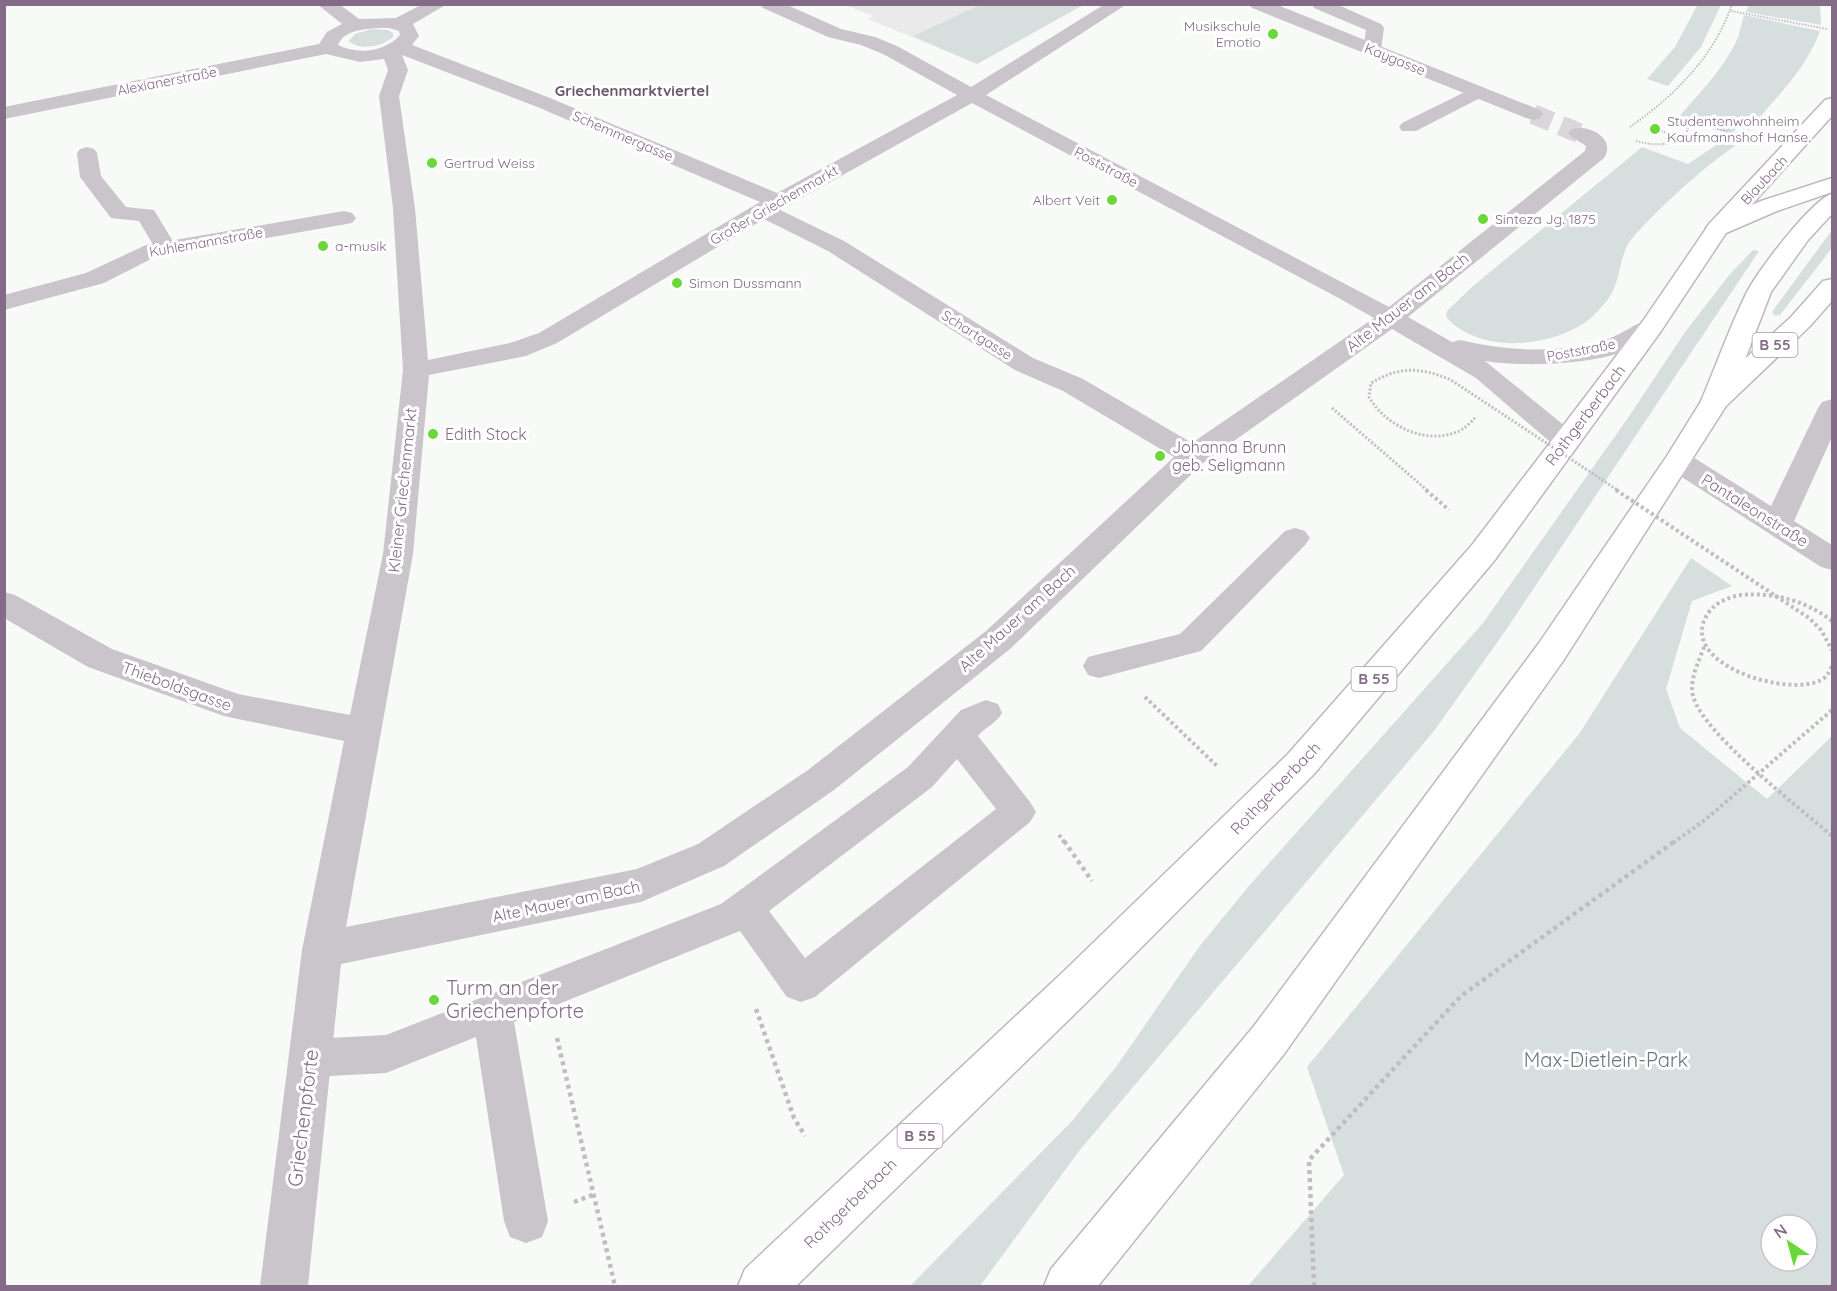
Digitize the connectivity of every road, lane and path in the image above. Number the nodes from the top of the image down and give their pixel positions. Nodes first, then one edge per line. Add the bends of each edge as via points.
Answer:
1 (326, 4) edge
2 (438, 4) edge
3 (770, 4) edge
4 (1118, 4) edge
5 (1258, 4) edge
6 (1320, 4) edge
7 (1732, 4) edge
8 (1731, 11) junction
9 (398, 24) junction
10 (356, 25) junction
11 (1827, 29) dead end
12 (329, 48) junction
13 (395, 49) junction
14 (1372, 50) junction
15 (355, 56) junction
16 (380, 84) junction
17 (1477, 92) junction
18 (972, 95) junction
19 (1833, 104) edge
20 (4, 112) edge
21 (1533, 114) tunnel mouth
22 (1636, 123) dead end
23 (1409, 127) dead end
24 (1660, 131) dead end
25 (1750, 137) dead end
26 (1588, 138) dead end
27 (1683, 139) junction
28 (1643, 144) dead end
29 (87, 153) dead end
30 (1833, 185) edge
31 (1833, 201) edge
32 (771, 206) junction
33 (344, 218) dead end
34 (1718, 228) junction
35 (166, 248) junction
36 (1833, 286) edge
37 (4, 303) edge
38 (1391, 318) junction
39 (1652, 326) junction
40 (1436, 343) junction
41 (416, 369) junction
42 (1715, 401) junction
43 (1833, 408) edge
44 (1475, 418) dead end
45 (1353, 426) dead end
46 (1566, 441) junction
47 (1193, 456) junction
48 (1678, 461) junction
49 (1449, 510) dead end
50 (1778, 524) junction
51 (1295, 538) dead end
52 (1833, 559) edge
53 (4, 603) edge
54 (1833, 621) edge
55 (1704, 647) junction
56 (1833, 650) edge
57 (1104, 664) joint
58 (1833, 666) edge
59 (1833, 710) edge
60 (362, 731) junction
61 (1217, 765) dead end
62 (1759, 772) junction
63 (1833, 836) edge
64 (745, 908) junction
65 (322, 950) junction
66 (546, 991) junction
67 (755, 1007) dead end
68 (492, 1012) junction
69 (310, 1058) junction
70 (806, 1136) dead end
71 (526, 1221) dead end
72 (284, 1287) edge
73 (615, 1287) edge
74 (762, 1287) edge
75 (1068, 1287) edge
76 (1314, 1287) edge

1 - 10 street
2 - 9 street
3 - 18 street, Poststraße via 835,33 890,50
4 - 18 street, Großer Griechenmarkt
5 - 14 street, Kaygasse
6 - 14 lane via 1375,28
7 - 8 path
8 - 11 path
8 - 22 path via 1702,61 1676,92
9 - 10 street
9 - 13 street, Kleiner Griechenmarkt via 406,27 411,36
10 - 12 street via 333,35
12 - 15 street
12 - 20 street, Alexianerstraße
13 - 15 street
13 - 16 street, Kleiner Griechenmarkt via 398,70
13 - 32 street, Schemmergasse via 561,110
14 - 17 street, Kaygasse
15 - 16 street
16 - 41 street, Kleiner Griechenmarkt via 404,208
17 - 21 street, Kaygasse
17 - 23 lane
18 - 32 street, Großer Griechenmarkt
18 - 38 street, Poststraße
19 - 34 main road, Blaubach
24 - 27 path
25 - 27 path via 1689,122 1688,134
26 - 38 street, Alte Mauer am Bach via 1596,153
27 - 28 path via 1672,144
29 - 35 lane via 91,177 119,213 146,215
30 - 34 main road
31 - 42 main road via 1800,235 1759,292
32 - 41 street, Großer Griechenmarkt via 548,338 516,350
32 - 47 street, Schartgasse via 1024,364 1073,385
33 - 35 street, Kuhlemannstraße
34 - 39 main road, Rothgerberbach / B 55
35 - 37 street, Kuhlemannstraße via 146,252 95,278
36 - 42 main road, B 55
38 - 40 street, Poststraße
38 - 47 street, Alte Mauer am Bach
39 - 40 street, Poststraße via 1621,343 1553,357 1485,354
39 - 46 main road, Rothgerberbach / B 55
40 - 46 street, Poststraße via 1485,372
41 - 60 street, Kleiner Griechenmarkt via 398,554
42 - 48 main road, B 55
43 - 50 street
44 - 56 path, bridge via 1469,426 1450,435 1412,433 1381,416 1368,398 1369,389 1380,375 1407,369 1451,380 1809,618
45 - 49 path
46 - 74 main road, Rothgerberbach / B 55 via 1484,553 1300,764 1077,986
47 - 65 street, Alte Mauer am Bach via 998,640 821,780 711,855 641,885
48 - 50 street, Pantaleonstraße
48 - 75 main road, B 55 via 1551,652 1269,1040
50 - 52 street, Pantaleonstraße
51 - 57 lane via 1190,642
53 - 60 street, Thieboldsgasse via 100,658 236,708
54 - 55 path via 1810,606 1763,594 1741,595 1714,604 1707,613 1701,634
55 - 58 path via 1738,670 1772,683 1816,683
55 - 62 path via 1693,681 1693,696 1701,714 1718,734
57 - 61 path
59 - 62 path
60 - 65 street, Kleiner Griechenmarkt
62 - 63 path
62 - 76 path via 1705,820 1461,996 1309,1160
64 - 64 lane via 920,777 972,724 1018,812 801,984
64 - 66 lane via 734,916
65 - 69 street, Griechenpforte
66 - 68 lane
66 - 73 path
67 - 70 path via 794,1118
68 - 69 lane via 386,1054
68 - 71 lane
69 - 72 street, Griechenpforte

